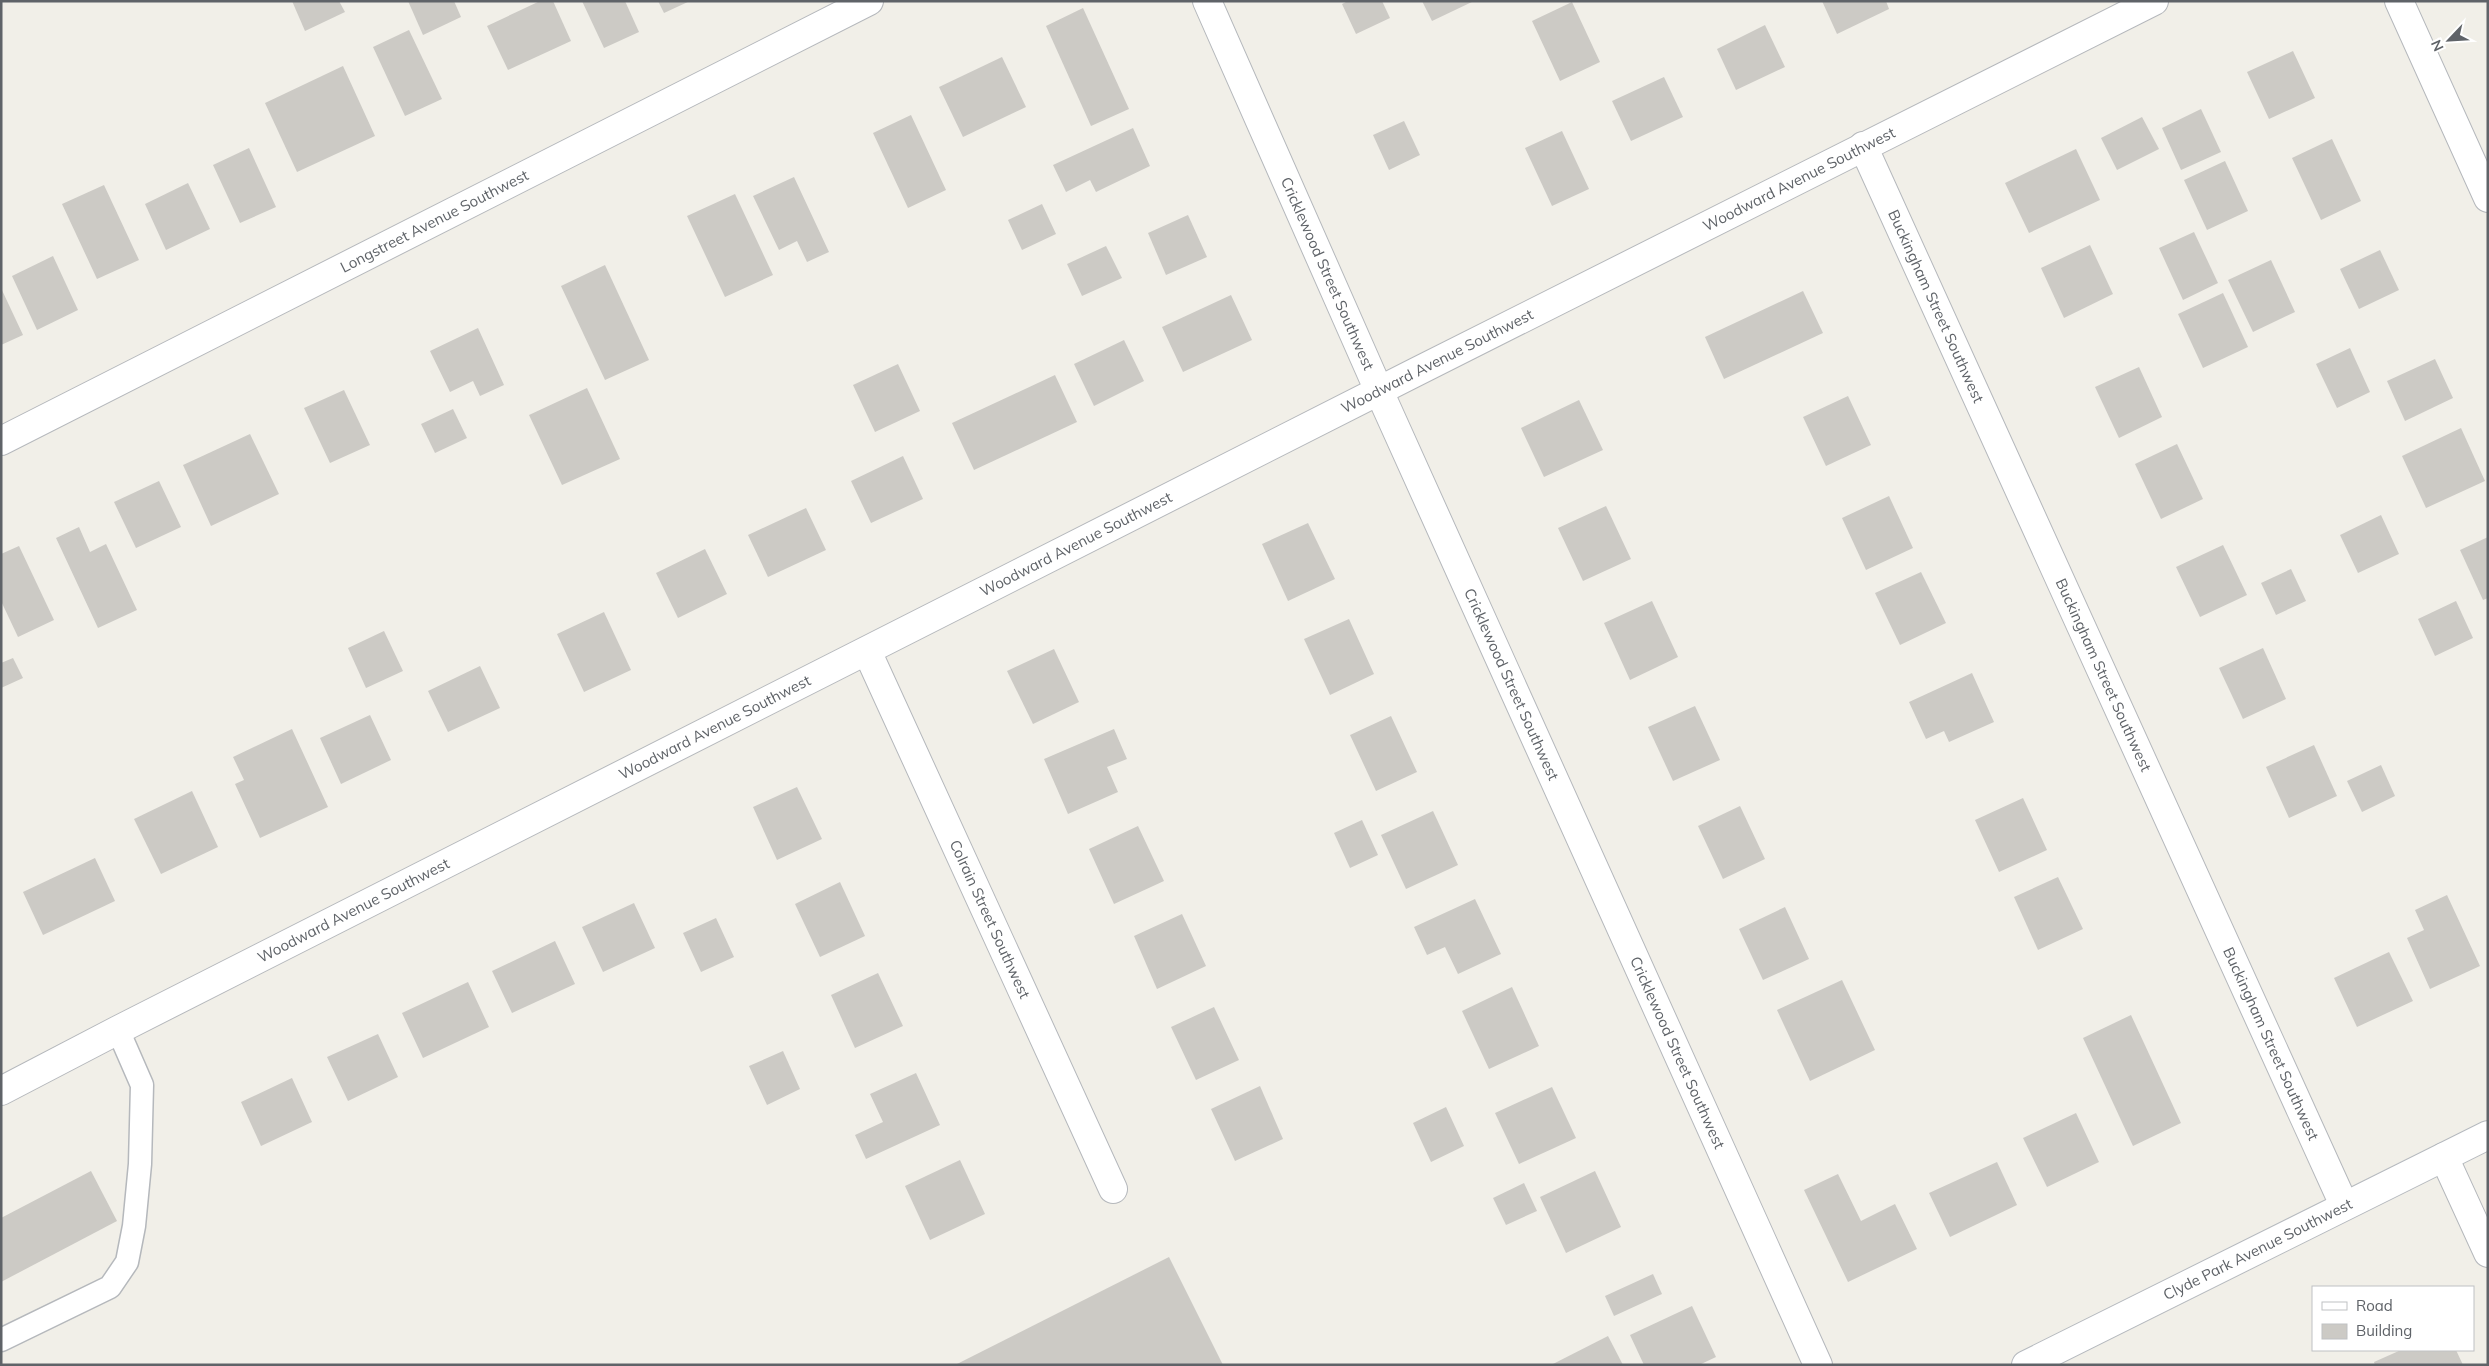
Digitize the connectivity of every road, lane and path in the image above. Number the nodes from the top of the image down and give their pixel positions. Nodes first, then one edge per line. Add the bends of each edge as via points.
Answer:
1 (868, 1) edge
2 (1207, 1) edge
3 (2154, 1) edge
4 (2399, 1) edge
5 (1863, 146) junction
6 (2488, 198) edge
7 (1379, 390) junction
8 (1, 441) edge
9 (867, 651) junction
10 (118, 1030) junction
11 (1, 1091) edge
12 (2488, 1135) edge
13 (2444, 1157) junction
14 (1113, 1188) dead end
15 (2344, 1205) junction
16 (2488, 1253) edge
17 (1, 1340) edge
18 (1818, 1365) edge
19 (2026, 1365) edge

1 - 8 street, Longstreet Avenue Southwest
2 - 7 street, Cricklewood Street Southwest
3 - 5 street, Woodward Avenue Southwest
4 - 6 street
5 - 7 street, Woodward Avenue Southwest
5 - 15 street, Buckingham Street Southwest
7 - 9 street, Woodward Avenue Southwest
7 - 18 street, Cricklewood Street Southwest
9 - 10 street, Woodward Avenue Southwest
9 - 14 street, Colrain Street Southwest
10 - 11 street, Woodward Avenue Southwest
10 - 17 lane via 142,1085 140,1164 127,1262 110,1287
12 - 13 street, Clyde Park Avenue Southwest
13 - 15 street, Clyde Park Avenue Southwest
13 - 16 street
15 - 19 street, Clyde Park Avenue Southwest

